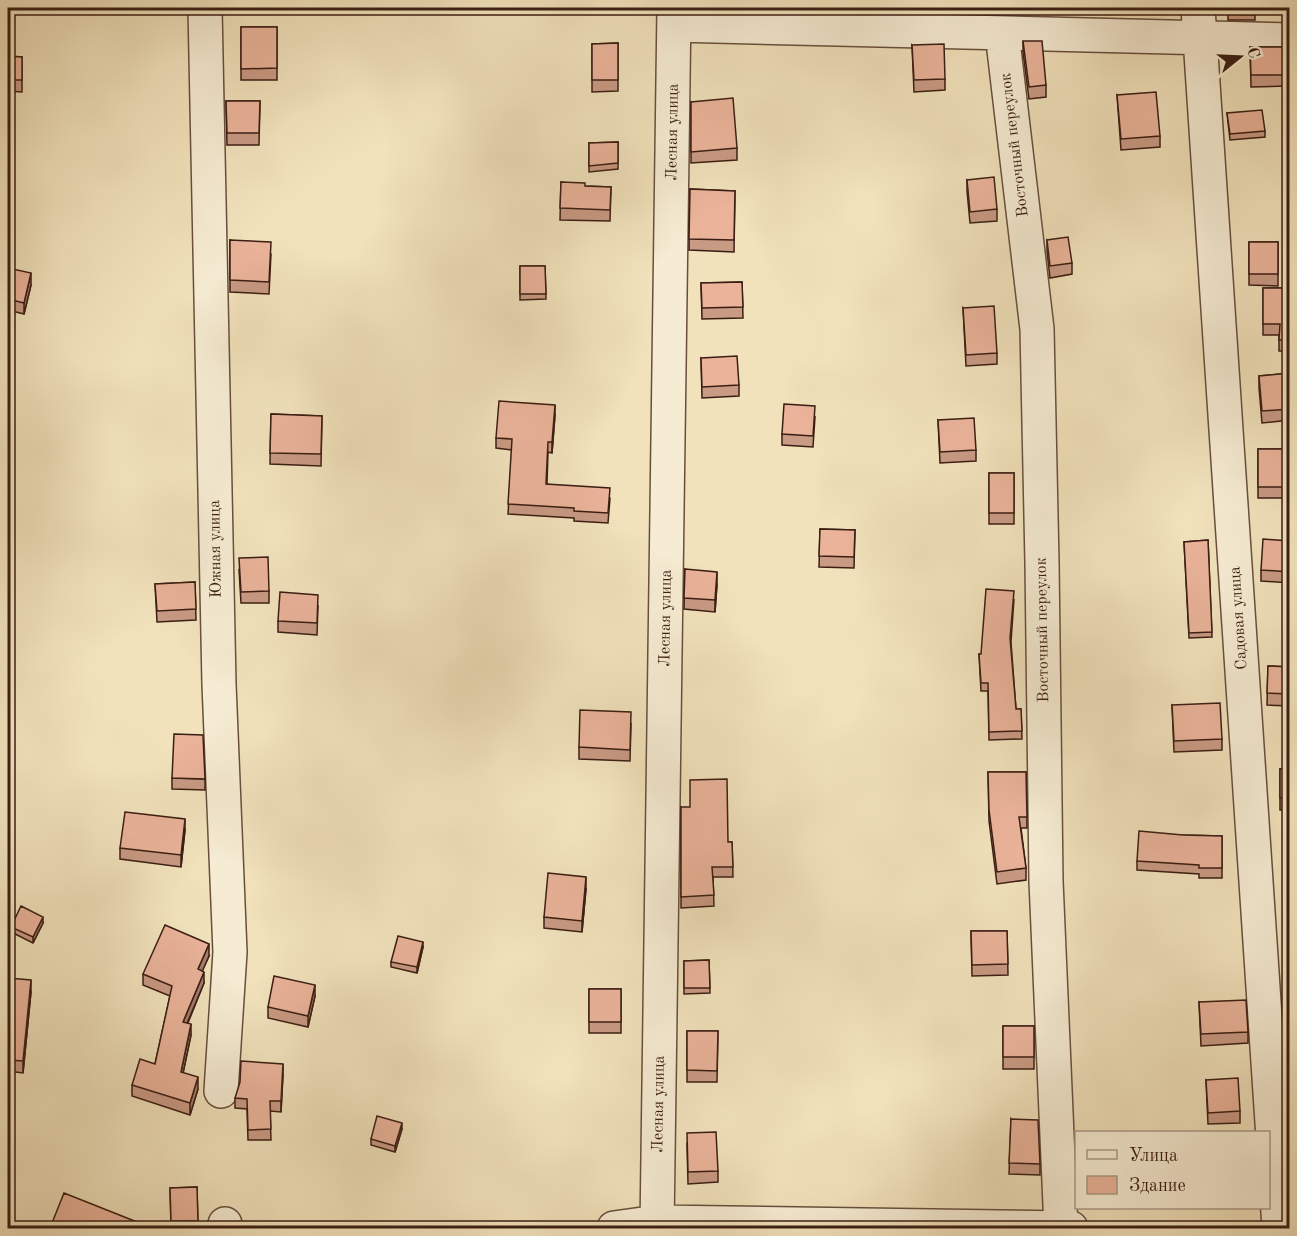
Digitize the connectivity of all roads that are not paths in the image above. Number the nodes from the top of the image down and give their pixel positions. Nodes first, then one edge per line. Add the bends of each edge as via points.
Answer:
1 (205, 8) edge
2 (675, 16) edge
3 (1199, 23) edge
4 (1002, 33) junction
5 (1290, 40) edge
6 (221, 1090) dead end
7 (657, 1226) edge
8 (614, 1228) edge
9 (1064, 1228) edge
10 (1279, 1228) edge

1 - 6 street, Южная улица via 219,684 230,952
2 - 4 street
2 - 7 street, Лесная улица
3 - 4 street
3 - 5 street
3 - 10 street, Садовая улица
4 - 9 street, Восточный переулок via 1037,329 1046,881
7 - 8 street
7 - 9 street

